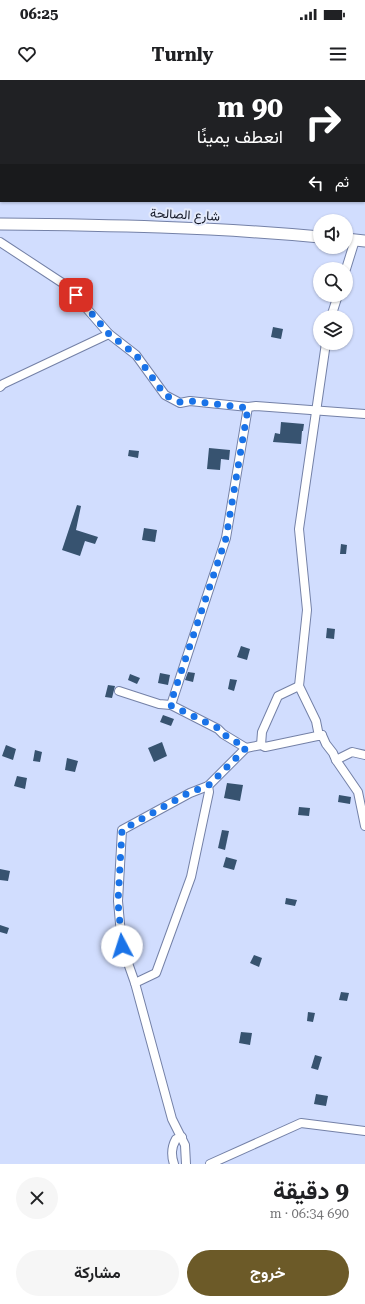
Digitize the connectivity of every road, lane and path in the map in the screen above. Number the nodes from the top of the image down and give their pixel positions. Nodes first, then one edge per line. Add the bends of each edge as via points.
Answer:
1 (0, 224) edge
2 (313, 236) edge
3 (355, 240) edge
4 (0, 242) edge
5 (348, 262) edge
6 (109, 334) junction
7 (325, 350) edge
8 (0, 388) edge
9 (248, 408) junction
10 (316, 410) junction
11 (365, 414) edge
12 (299, 686) junction
13 (119, 691) dead end
14 (170, 705) junction
15 (320, 735) junction
16 (261, 745) junction
17 (246, 748) junction
18 (365, 755) edge
19 (336, 760) junction
20 (208, 786) junction
21 (365, 826) edge
22 (135, 983) junction
23 (365, 1131) edge
24 (182, 1137) junction
25 (174, 1164) edge
26 (186, 1164) edge
27 (210, 1164) edge

1 - 2 main road, شارع الصالحة via 130,226
3 - 5 street
4 - 6 street via 67,286
6 - 8 street via 3,384
6 - 9 street via 136,355 165,395 180,402
7 - 10 street
9 - 10 street via 256,406
9 - 14 street via 226,538
10 - 11 street
10 - 12 street via 299,529 307,610
12 - 15 street
12 - 16 street via 278,696 262,732
13 - 14 street
14 - 17 street via 218,728
15 - 16 street via 266,747
15 - 19 street
16 - 17 street
17 - 20 street
18 - 19 street via 352,752
19 - 21 street via 358,792
20 - 22 street via 209,792 191,877 156,973
20 - 22 street via 190,792 122,830 118,902 122,946
22 - 24 street via 172,1119
23 - 27 street via 301,1122
24 - 25 street via 176,1139 172,1150
24 - 26 street

